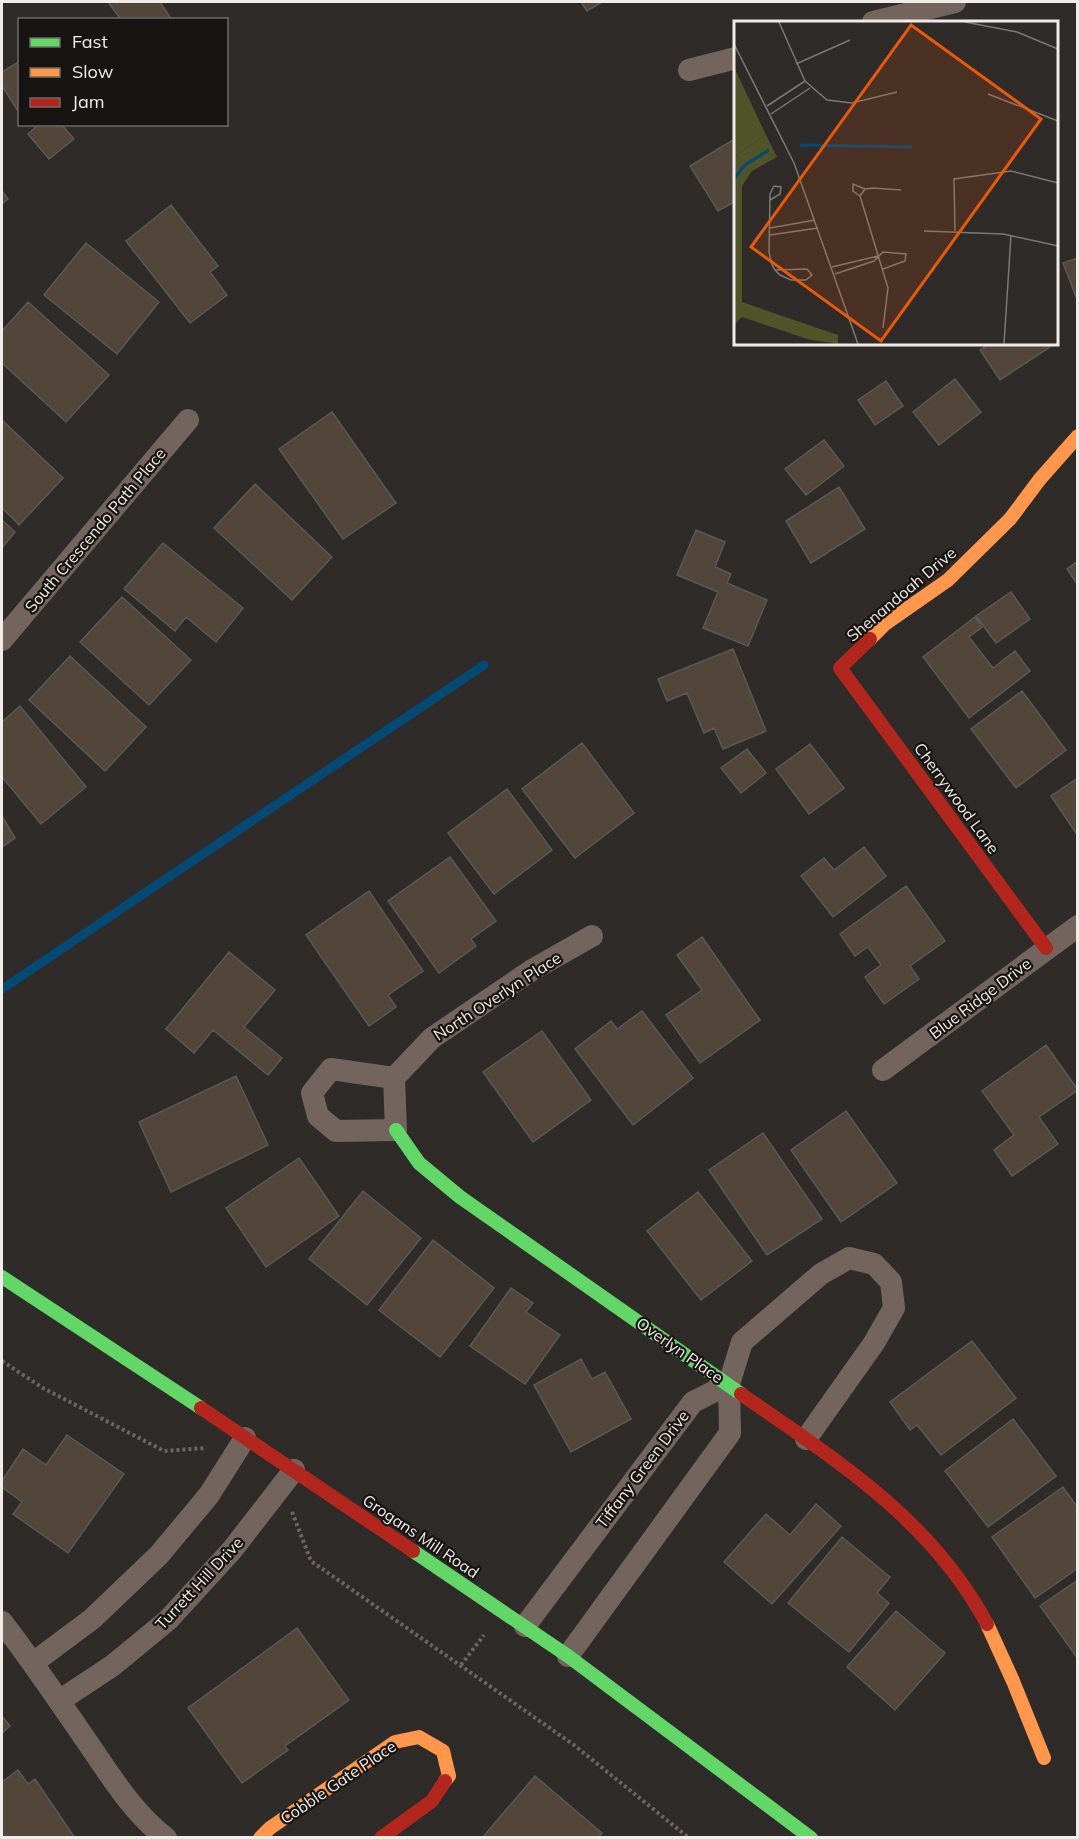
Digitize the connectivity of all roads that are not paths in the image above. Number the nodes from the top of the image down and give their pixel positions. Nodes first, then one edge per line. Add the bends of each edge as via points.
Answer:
1 (955, 2) edge
2 (877, 21) edge
3 (734, 58) edge
4 (689, 70) dead end
5 (188, 420) dead end
6 (1077, 436) edge
7 (2, 640) edge
8 (840, 668) joint
9 (1077, 926) edge
10 (592, 936) dead end
11 (1047, 948) junction
12 (882, 1070) dead end
13 (394, 1078) junction
14 (396, 1130) junction
15 (2, 1277) edge
16 (729, 1384) junction
17 (245, 1438) junction
18 (806, 1439) junction
19 (294, 1470) junction
20 (2, 1622) edge
21 (525, 1626) junction
22 (568, 1656) junction
23 (33, 1663) junction
24 (59, 1701) junction
25 (1044, 1758) dead end
26 (166, 1838) edge
27 (260, 1838) edge
28 (381, 1838) edge
29 (811, 1838) edge

1 - 2 street
3 - 4 street
5 - 7 street, South Crescendo Path Place
6 - 8 street, Shenandoah Drive via 1010,519 948,580 885,624
8 - 11 street, Cherrywood Lane
9 - 11 street, Blue Ridge Drive
10 - 13 street, North Overlyn Place via 532,970 432,1038
11 - 12 street, Blue Ridge Drive
13 - 14 street
13 - 14 street via 331,1069 312,1093 318,1116 336,1131
14 - 16 street, Overlyn Place via 419,1163 460,1197
15 - 17 street, Grogans Mill Road
16 - 18 street, Overlyn Place
16 - 18 street via 742,1342 820,1274 849,1258 874,1264 891,1282 894,1308
16 - 21 street, Tiffany Green Drive via 693,1402
16 - 22 street via 729,1433
17 - 19 street, Grogans Mill Road
17 - 23 street via 209,1495 159,1555 92,1619
18 - 25 street, Overlyn Place via 856,1474 947,1561 1000,1652
19 - 21 street, Grogans Mill Road
19 - 24 street, Turrett Hill Drive via 232,1550 168,1620 112,1666
20 - 23 street
21 - 22 street, Grogans Mill Road
22 - 29 street, Grogans Mill Road
23 - 24 street
24 - 26 street via 122,1793
27 - 28 street, Cobble Gate Place via 395,1742 419,1737 443,1751 449,1776 432,1801

